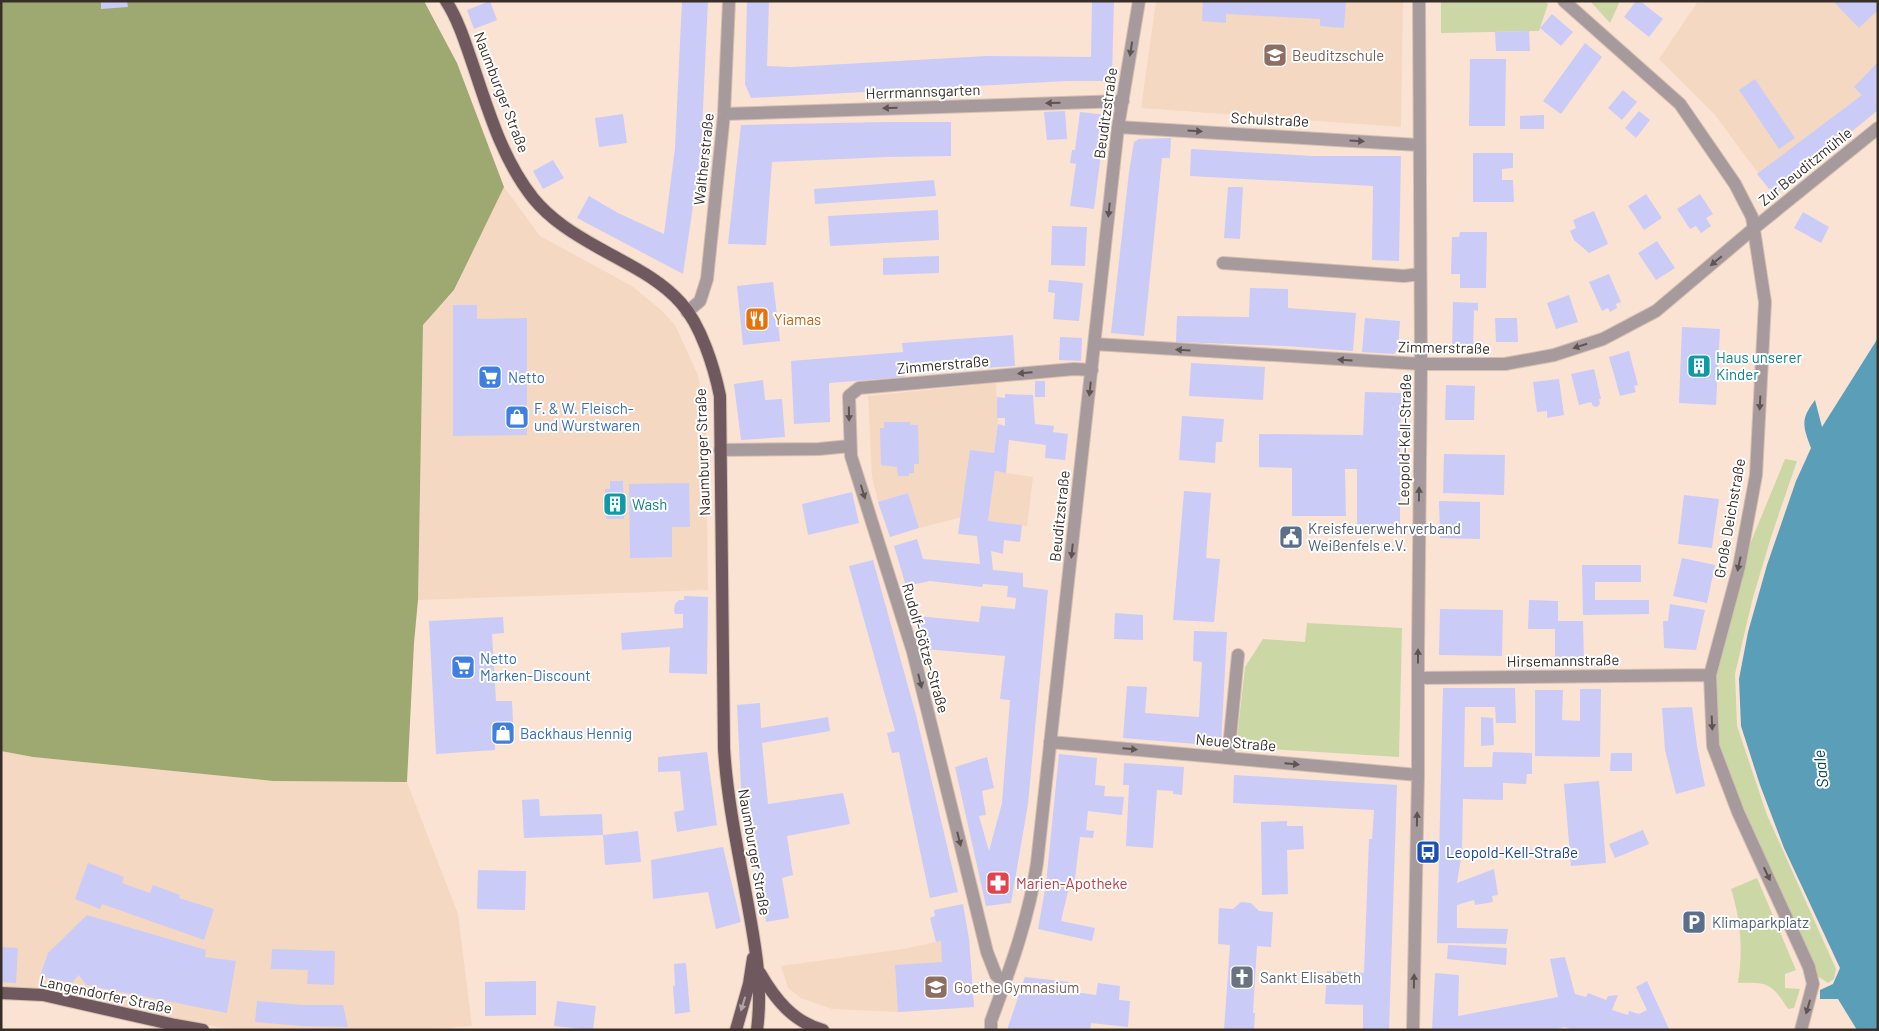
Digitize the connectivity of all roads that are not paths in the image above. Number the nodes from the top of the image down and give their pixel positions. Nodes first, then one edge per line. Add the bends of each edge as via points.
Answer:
1 (446, 1) edge
2 (729, 1) edge
3 (1139, 1) edge
4 (1419, 1) edge
5 (1564, 1) edge
6 (1123, 100) junction
7 (724, 114) junction
8 (1118, 126) junction
9 (1878, 128) edge
10 (1419, 145) junction
11 (1753, 229) junction
12 (1223, 263) dead end
13 (1420, 274) junction
14 (687, 312) junction
15 (1094, 344) junction
16 (1421, 364) junction
17 (1092, 370) junction
18 (850, 446) junction
19 (720, 450) junction
20 (1238, 654) dead end
21 (1710, 675) junction
22 (1418, 678) junction
23 (1050, 742) junction
24 (1228, 758) junction
25 (1418, 775) junction
26 (755, 943) junction
27 (759, 972) junction
28 (1005, 983) junction
29 (1, 993) edge
30 (203, 1030) edge
31 (736, 1030) edge
32 (757, 1030) edge
33 (823, 1030) edge
34 (991, 1030) edge
35 (1412, 1030) edge
36 (1801, 1030) edge

1 - 14 main road, Naumburger Straße via 465,41 498,137 534,198 569,231 663,287
2 - 7 street, Waltherstraße
3 -> 6 street, Beuditzstraße
4 - 10 street, Leopold-Kell-Straße
5 - 11 street, Große Deichstraße via 1680,104 1736,184 1752,217
6 -> 7 street, Herrmannsgarten
6 - 8 street, Beuditzstraße
7 - 14 street, Waltherstraße via 707,279 700,301
8 -> 10 street, Schulstraße
8 -> 15 street, Beuditzstraße
9 - 11 street, Zur Beuditzmühle
10 - 13 street, Leopold-Kell-Straße
11 -> 16 street, Zimmerstraße via 1656,311 1603,339 1554,355 1504,364
11 -> 21 street, Große Deichstraße via 1765,302 1756,475 1739,567
12 - 13 street via 1404,276
13 - 16 street, Leopold-Kell-Straße
14 - 19 main road, Naumburger Straße via 716,376 720,396
16 -> 15 street, Zimmerstraße
15 - 17 street, Beuditzstraße
22 -> 16 street, Leopold-Kell-Straße
17 -> 18 street, Zimmerstraße via 859,388 848,396
17 -> 23 street, Beuditzstraße
18 - 19 street
18 -> 28 street, Rudolf-Götze-Straße via 913,652 987,952 996,975
19 - 26 main road, Naumburger Straße via 724,748
20 - 24 street
21 - 22 street, Hirsemannstraße
21 -> 36 street, Große Deichstraße via 1713,746 1738,812 1809,967 1813,984
22 - 25 street, Leopold-Kell-Straße
23 -> 24 street, Neue Straße
23 - 28 street, Beuditzstraße via 1031,902
24 -> 25 street, Neue Straße
35 -> 25 street, Leopold-Kell-Straße
26 - 27 main road, Naumburger Straße
26 -> 31 main road via 749,984
27 - 32 main road
27 - 33 main road via 769,990 788,1011 800,1021
28 - 34 street, Beuditzstraße via 991,1021
29 - 30 main road, Langendorfer Straße via 44,995

